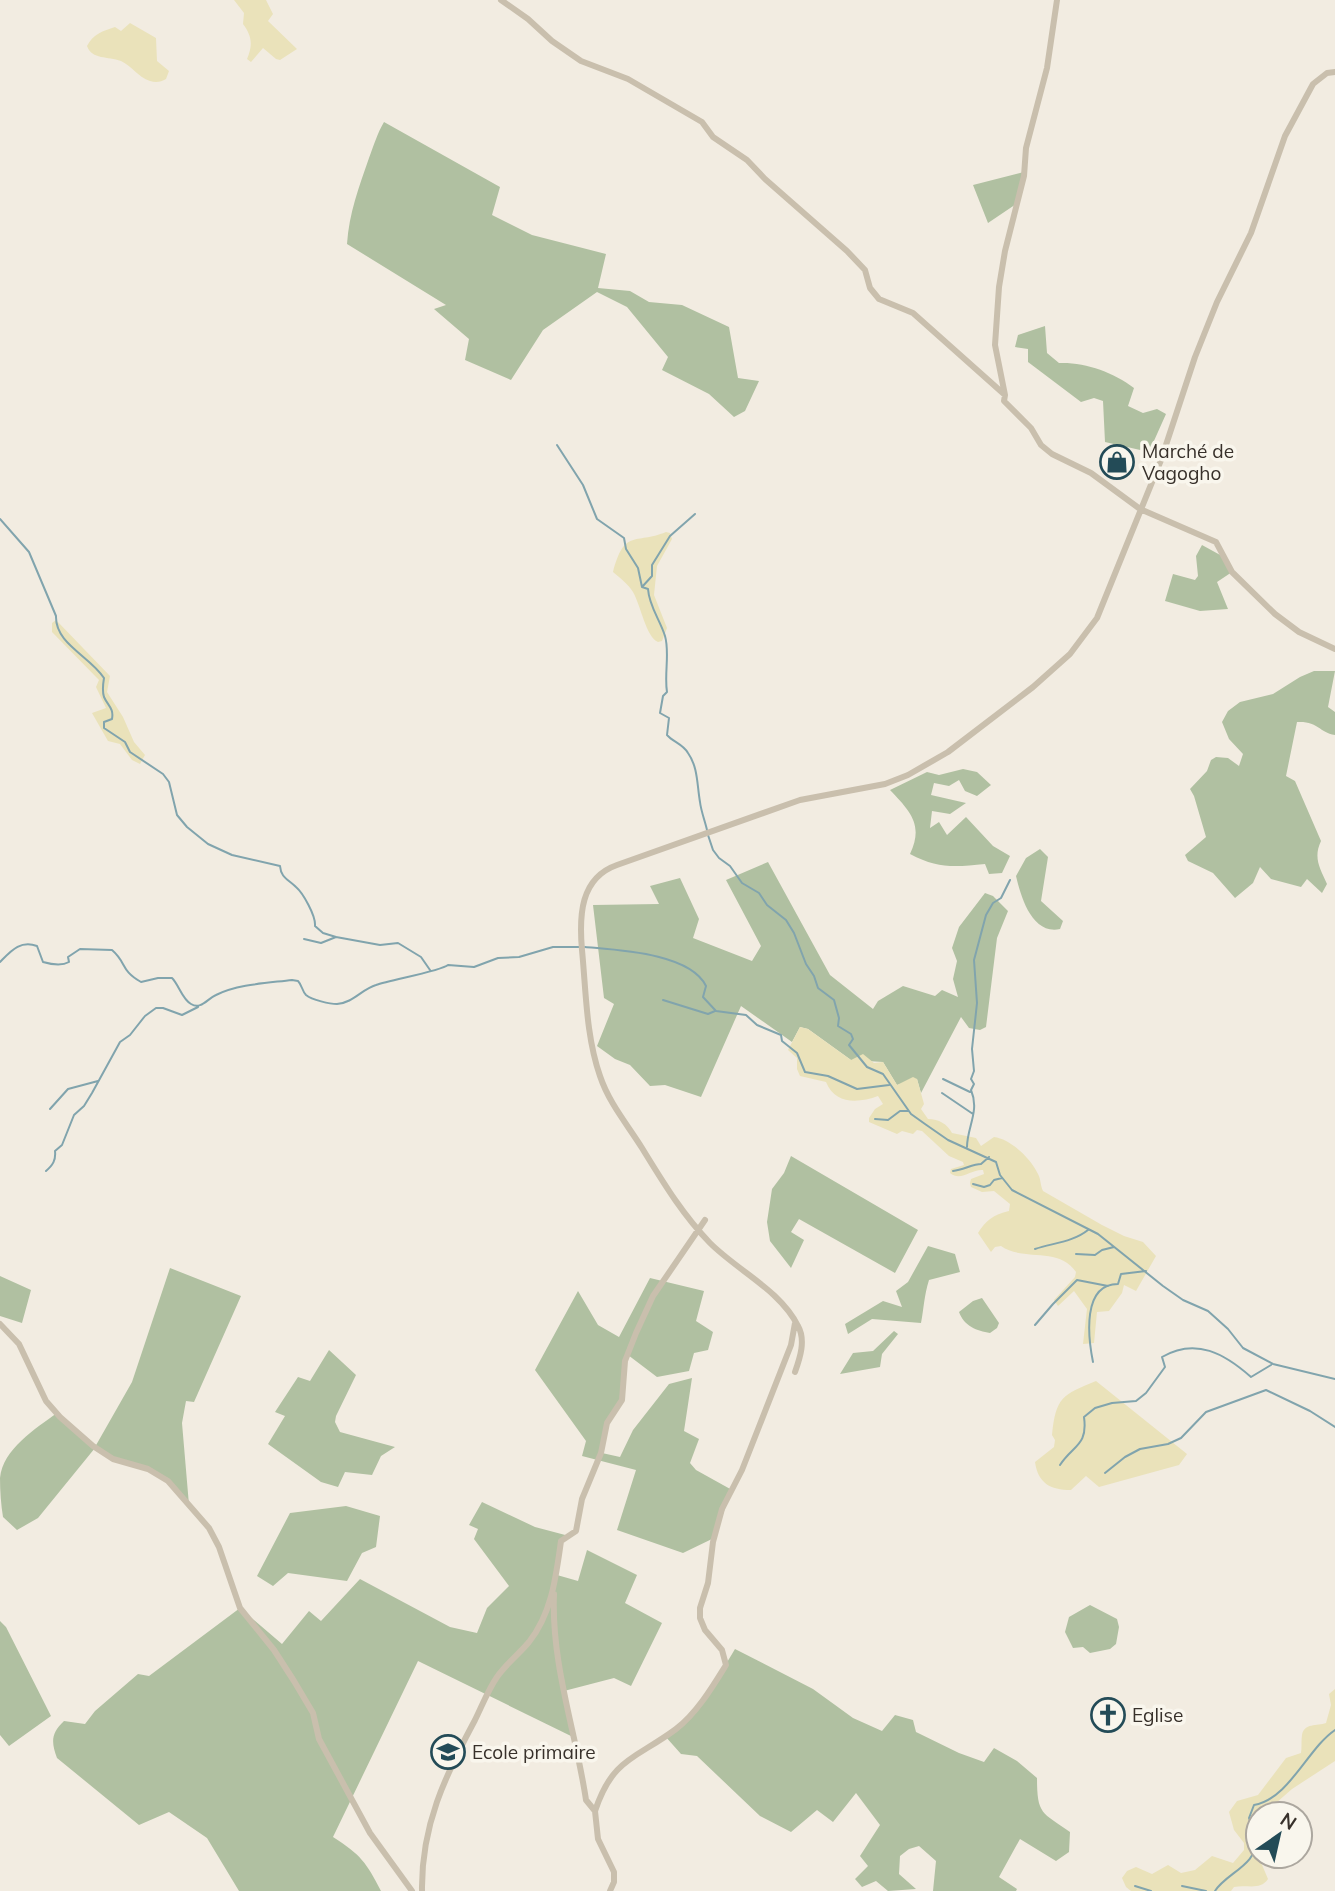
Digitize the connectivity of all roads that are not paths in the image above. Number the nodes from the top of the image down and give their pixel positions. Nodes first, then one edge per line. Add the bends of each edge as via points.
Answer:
1 (501, 0) edge
2 (1057, 0) edge
3 (1335, 72) edge
4 (1005, 395) junction
5 (1140, 509) junction
6 (1335, 649) edge
7 (705, 1220) dead end
8 (699, 1231) junction
9 (792, 1316) junction
10 (0, 1324) edge
11 (795, 1372) dead end
12 (555, 1582) junction
13 (595, 1811) junction
14 (412, 1891) edge
15 (422, 1891) edge
16 (610, 1891) edge

1 - 4 street via 581,61 628,79 702,122 713,137 747,160 847,251 865,270 879,299 913,313
2 - 4 street via 1047,68 999,288 995,345
3 - 5 street via 1326,73 1312,85 1285,136 1251,233 1195,357
4 - 5 street via 1004,401 1046,449 1091,473
5 - 6 street via 1216,542 1232,572 1275,614
5 - 8 street via 1097,618 1083,640 929,765 885,784 809,797 603,871 587,889 580,931 590,1034 600,1077 667,1190
7 - 8 street
8 - 9 street
8 - 12 street via 653,1296 636,1333 625,1361 622,1400 607,1423 576,1531 561,1541
9 - 11 street via 802,1341
9 - 13 street via 796,1327 791,1345 722,1509 700,1608 705,1630 722,1650 726,1665 678,1728 630,1758 611,1776
10 - 14 street via 19,1344 46,1401 60,1417 113,1459 148,1469 168,1481 209,1528 240,1608 294,1681 313,1713 319,1739 370,1833
12 - 13 street via 554,1618 566,1703 586,1800
12 - 15 street via 543,1620 495,1679 442,1784 425,1840
13 - 16 street via 598,1839 614,1872

